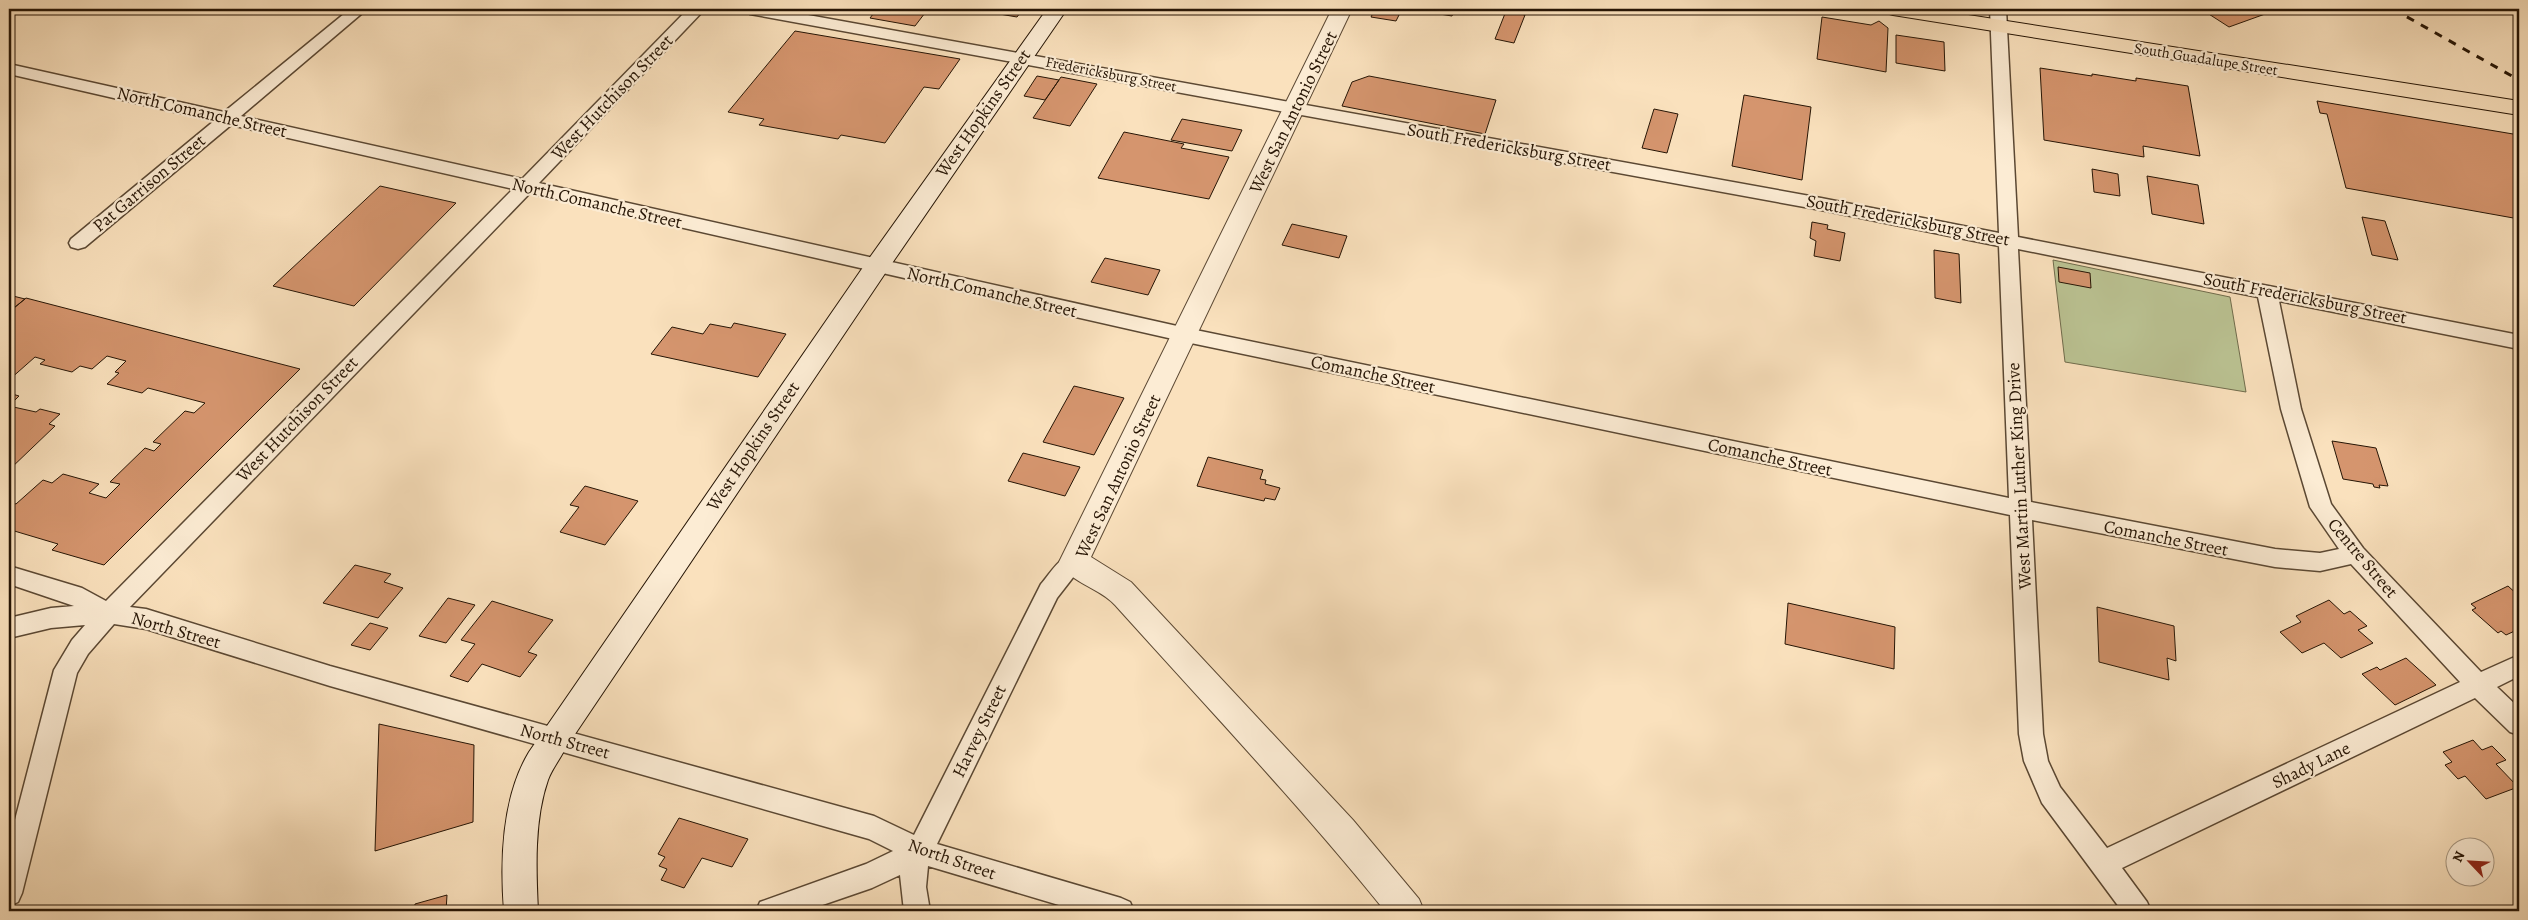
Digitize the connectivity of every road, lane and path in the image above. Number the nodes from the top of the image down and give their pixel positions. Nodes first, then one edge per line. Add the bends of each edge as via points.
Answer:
1 (359, 9) edge
2 (697, 9) edge
3 (750, 9) edge
4 (1057, 9) edge
5 (1342, 9) edge
6 (1893, 9) edge
7 (1998, 18) edge
8 (1021, 57) junction
9 (9, 69) edge
10 (1294, 108) junction
11 (2519, 108) edge
12 (228, 117) junction
13 (525, 187) junction
14 (2008, 239) junction
15 (78, 243) dead end
16 (877, 266) junction
17 (2267, 292) junction
18 (1186, 335) junction
19 (2519, 342) edge
20 (2021, 509) junction
21 (2355, 554) junction
22 (1074, 562) junction
23 (9, 575) edge
24 (110, 613) junction
25 (9, 628) edge
26 (2519, 665) edge
27 (2478, 685) junction
28 (2519, 724) edge
29 (554, 739) junction
30 (920, 851) junction
31 (2102, 864) junction
32 (9, 893) edge
33 (521, 911) edge
34 (769, 911) edge
35 (917, 911) edge
36 (1121, 911) edge
37 (1407, 911) edge
38 (2138, 911) edge

1 - 12 street, Pat Garrison Street
2 - 13 street, West Hutchison Street
3 - 8 street, Fredericksburg Street
4 - 8 street, West Hopkins Street
5 - 10 street, West San Antonio Street
6 - 7 main road, South Guadalupe Street
7 - 11 main road, South Guadalupe Street
7 - 14 street, West Martin Luther King Drive
8 - 10 street, Fredericksburg Street
8 - 16 street, West Hopkins Street
9 - 12 street, North Comanche Street
10 - 14 street, South Fredericksburg Street
10 - 18 street, West San Antonio Street
12 - 13 street, North Comanche Street
12 - 15 street, Pat Garrison Street
13 - 16 street, North Comanche Street
13 - 24 street, West Hutchison Street
14 - 17 street, South Fredericksburg Street
14 - 20 street, West Martin Luther King Drive
16 - 18 street, North Comanche Street
16 - 29 street, West Hopkins Street
17 - 19 street, South Fredericksburg Street
17 - 21 street, Centre Street via 2291,409 2312,481 2321,507
18 - 20 street, Comanche Street
18 - 22 street, West San Antonio Street
20 - 21 street, Comanche Street via 2274,558 2320,562
20 - 31 street, West Martin Luther King Drive via 2031,734 2036,761 2051,795
21 - 27 street, Centre Street
22 - 30 street, Harvey Street via 1049,591
22 - 37 street, West San Antonio Street via 1121,591 1341,831
23 - 24 street, North Street via 74,595
24 - 25 street via 51,618
24 - 29 street, North Street via 146,619 330,676
24 - 32 street, West Hutchison Street via 80,647 66,670
26 - 27 street, Shady Lane
27 - 28 street, Centre Street
27 - 31 street, Shady Lane
29 - 30 street, North Street via 874,828
29 - 33 street, West Hopkins Street via 533,776 526,808
30 - 34 street via 872,875
30 - 35 street, Harvey Street via 912,872
30 - 36 street, North Street
31 - 38 street, West Martin Luther King Drive

